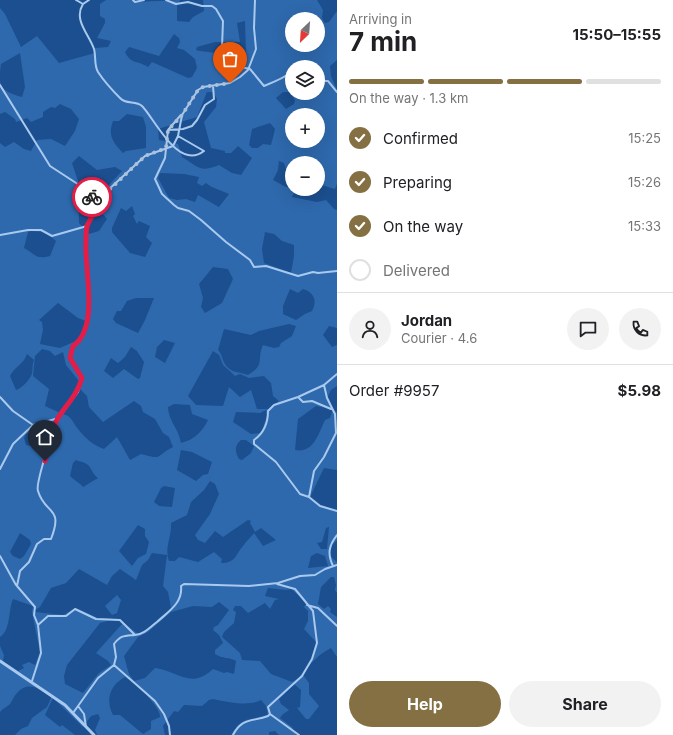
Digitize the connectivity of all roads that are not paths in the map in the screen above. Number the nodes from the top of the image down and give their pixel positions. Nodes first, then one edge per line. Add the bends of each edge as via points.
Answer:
1 (76, 0) edge
2 (89, 0) edge
3 (133, 0) edge
4 (144, 0) edge
5 (166, 0) edge
6 (255, 0) edge
7 (83, 4) junction
8 (248, 70) junction
9 (285, 77) edge
10 (325, 81) edge
11 (0, 85) edge
12 (213, 86) junction
13 (337, 92) edge
14 (182, 115) junction
15 (178, 129) junction
16 (168, 130) junction
17 (178, 136) junction
18 (167, 138) junction
19 (173, 146) junction
20 (166, 148) junction
21 (93, 194) junction
22 (87, 226) junction
23 (0, 235) edge
24 (337, 270) edge
25 (337, 374) edge
26 (324, 384) junction
27 (0, 397) edge
28 (298, 397) junction
29 (331, 409) junction
30 (58, 418) junction
31 (33, 425) junction
32 (0, 469) edge
33 (309, 497) junction
34 (337, 511) edge
35 (337, 534) edge
36 (0, 556) edge
37 (337, 565) edge
38 (333, 566) junction
39 (274, 584) junction
40 (17, 586) junction
41 (307, 605) junction
42 (38, 625) junction
43 (337, 626) edge
44 (135, 635) junction
45 (0, 661) edge
46 (114, 665) junction
47 (32, 681) junction
48 (78, 706) junction
49 (72, 713) junction
50 (270, 714) junction
51 (86, 727) junction
52 (94, 735) edge
53 (170, 735) edge
54 (233, 735) edge
55 (298, 735) edge

1 - 7 street
2 - 7 street
3 - 4 street
5 - 8 street via 176,4 188,2 212,6 216,9 223,21 224,54 236,66
6 - 8 street via 256,49
7 - 18 street via 80,20 94,48 97,71 120,98 143,107
8 - 9 street via 250,69 264,86
8 - 12 street via 230,83
10 - 13 street via 328,81
11 - 21 street via 13,110 32,135 50,166
12 - 14 street via 198,90
12 - 15 street via 214,99 205,105 197,120 192,126
14 - 15 street
14 - 16 street
15 - 16 street
15 - 17 street
16 - 18 street
17 - 19 street
17 - 19 street via 204,151 197,155 186,154
18 - 19 street
18 - 20 street
19 - 20 street
20 - 21 street via 145,156 108,191
20 - 24 street via 165,158 156,179 162,194 178,208 189,211 201,220 250,260 254,267 266,266 298,276
21 - 22 street via 94,210
22 - 23 street via 52,236 41,230
22 - 30 street via 86,272 90,310 84,331 78,343 73,346 70,358 82,378 78,392
25 - 26 street
26 - 28 street
26 - 29 street
27 - 31 street via 13,411
28 - 29 street via 303,402 312,401
28 - 33 street via 274,405 268,411 264,431 254,440 254,444 276,462 298,493
29 - 33 street via 335,414 336,433 314,471
30 - 31 street
30 - 40 street via 37,483 40,497 55,516 55,530 51,540 44,539 37,544 29,562 20,571
31 - 32 street via 13,444
33 - 34 street via 320,506
35 - 38 street via 328,554
36 - 40 street
37 - 38 street
38 - 39 street via 315,576 300,576
39 - 41 street via 295,589
39 - 44 street via 184,584 172,610 147,631
40 - 42 street via 35,607 34,615
41 - 43 street via 318,608
41 - 50 street via 314,611 316,629 317,644 312,659 302,676 268,707
42 - 44 street via 46,617 66,616 75,609 96,618 120,620
42 - 47 street via 41,653
44 - 46 street via 122,635 115,643
45 - 47 street
46 - 48 street via 98,678
46 - 53 street via 155,701 164,714
47 - 49 street
48 - 49 street
48 - 51 street via 84,714
49 - 51 street
50 - 54 street via 264,718 246,721
50 - 55 street
51 - 52 street

